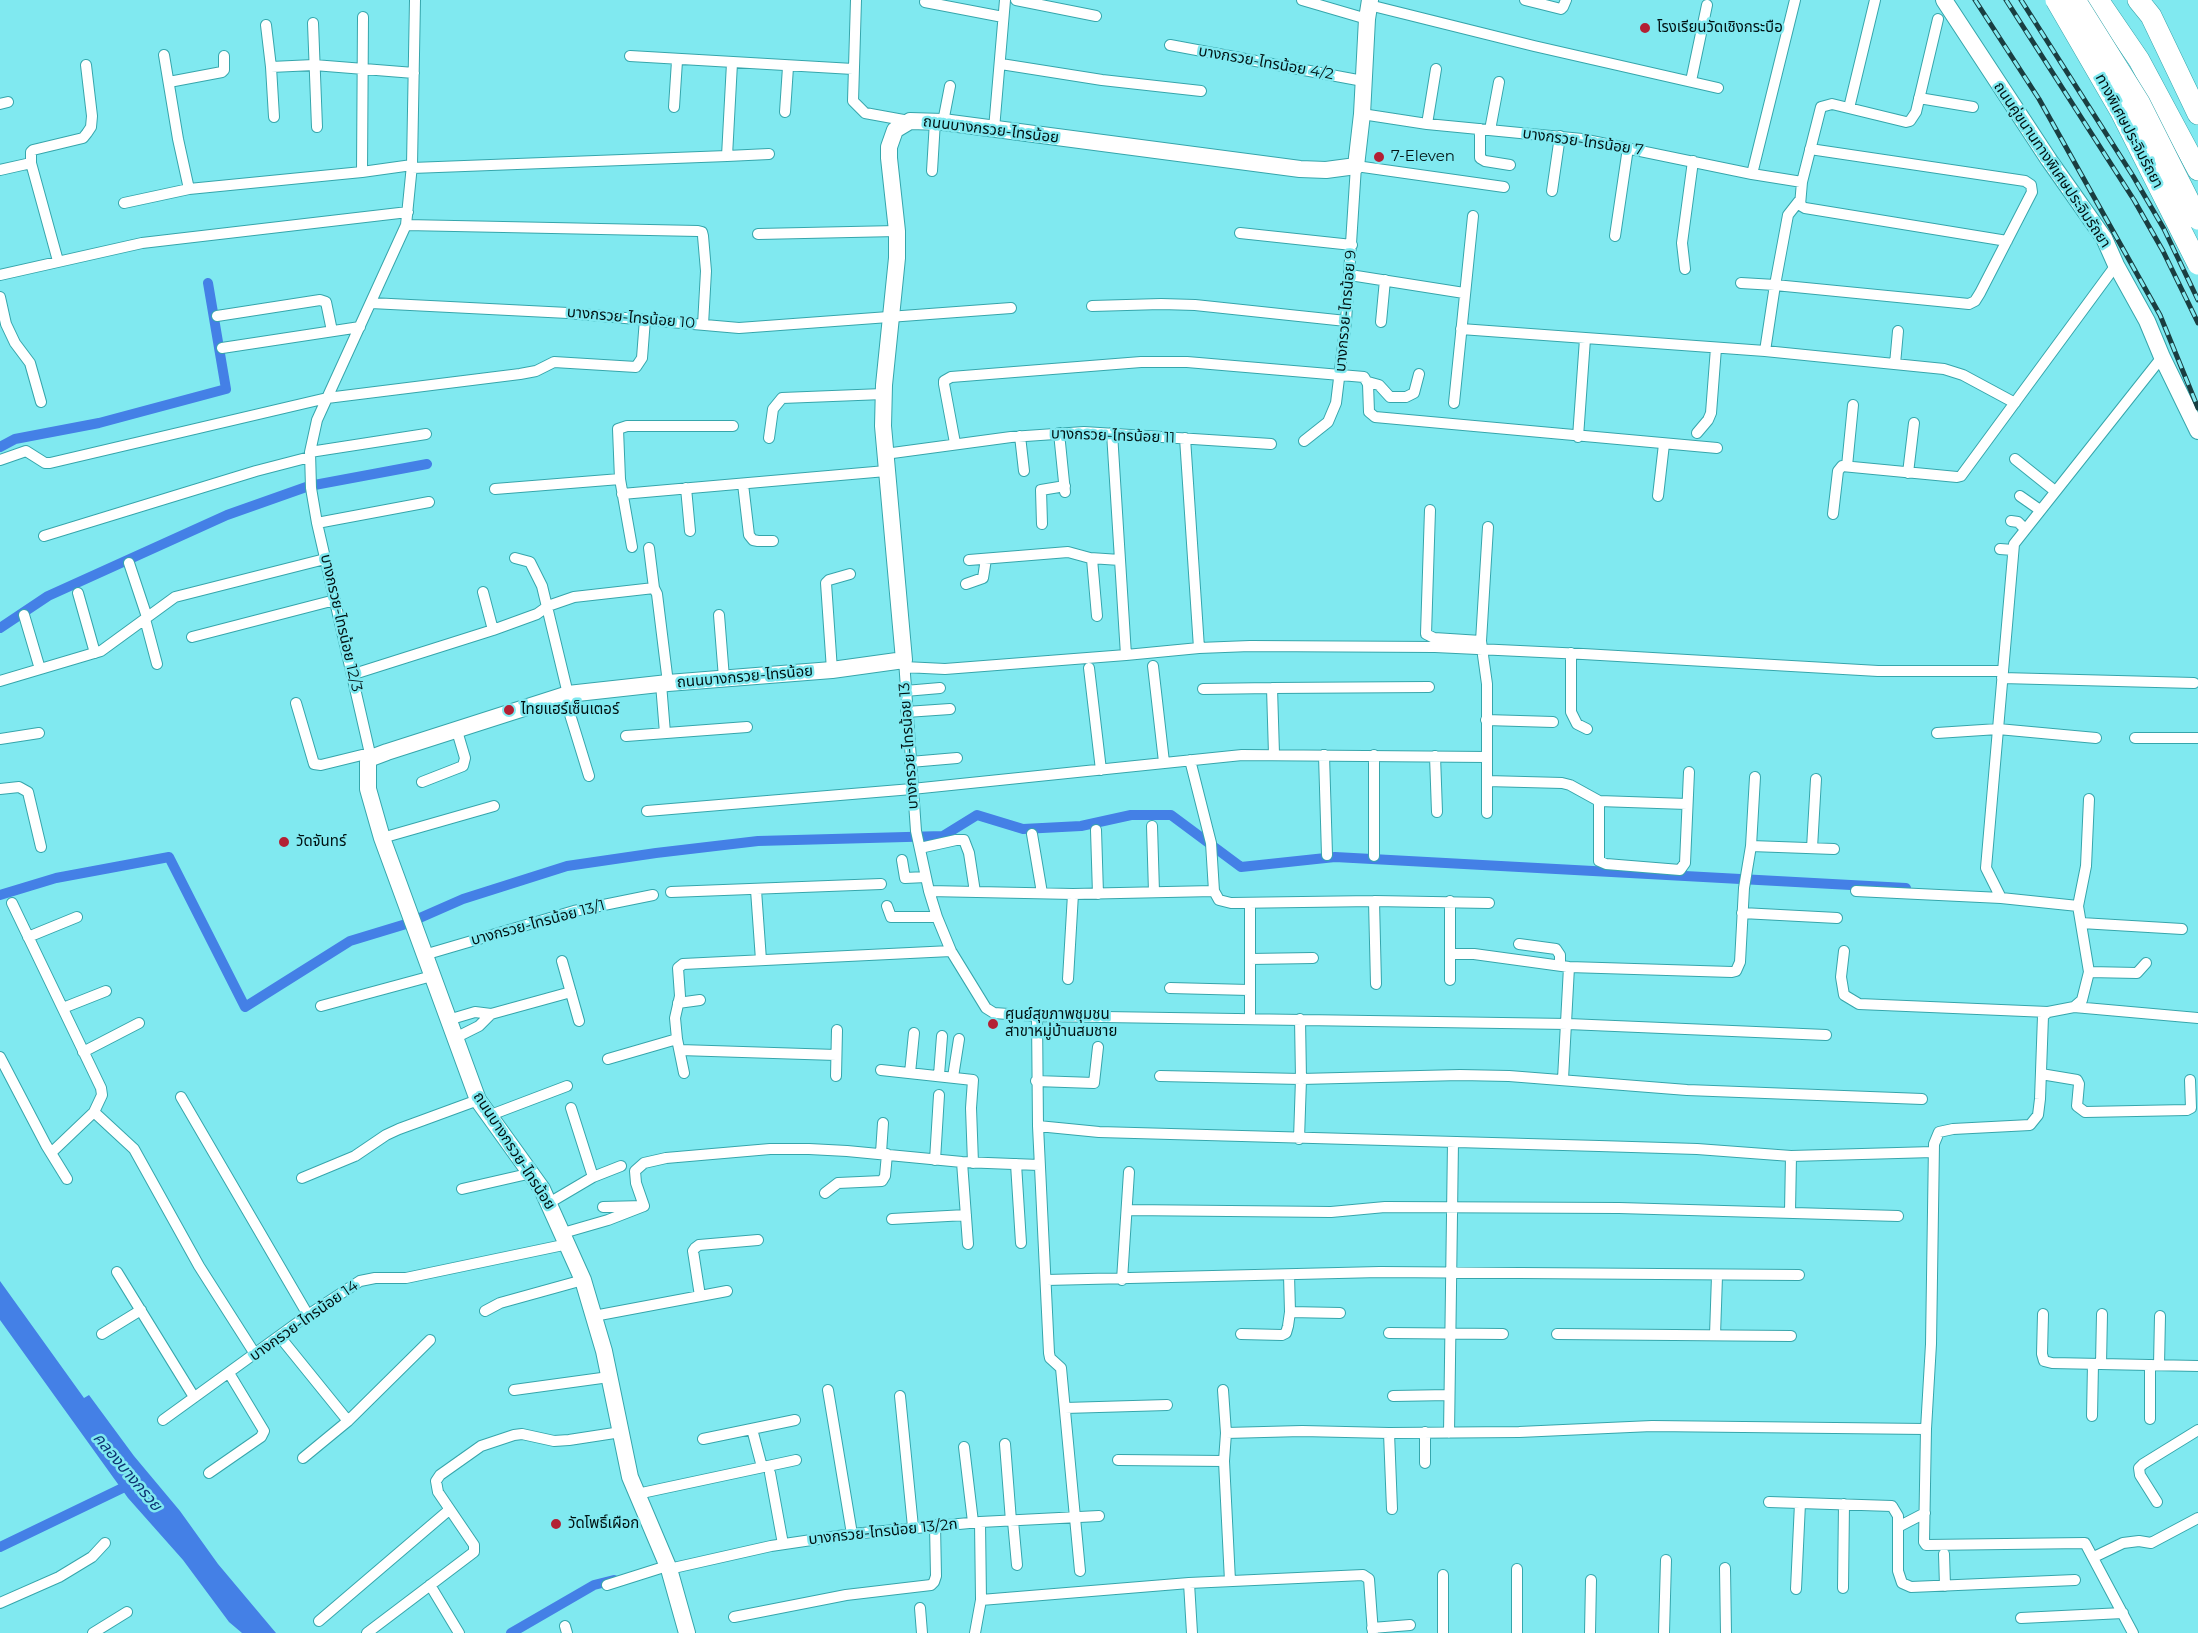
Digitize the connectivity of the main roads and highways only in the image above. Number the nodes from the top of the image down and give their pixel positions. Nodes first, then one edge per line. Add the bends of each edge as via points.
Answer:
1 (1944, 0) edge
2 (2046, 0) edge
3 (2056, 0) edge
4 (2075, 0) edge
5 (2098, 0) edge
6 (2138, 0) edge
7 (1369, 8) edge
8 (2198, 114) edge
9 (2198, 170) edge
10 (2198, 206) edge
11 (2198, 219) edge
12 (2198, 264) edge
13 (2198, 432) edge
14 (687, 1633) edge

1 - 13 main road, ถนนคู่ขนานทางพิเศษประจิมรัถยา via 2104,238 2148,321
2 - 10 main road via 2114,112 2127,124 2158,139
3 - 12 highway, ทางพิเศษประจิมรัถยา, bridge via 2121,112
4 - 11 highway, ทางพิเศษประจิมรัถยา, bridge via 2139,102
5 - 9 highway via 2139,60
6 - 8 highway via 2151,15
7 - 14 main road, ถนนบางกรวย-ไทรน้อย via 1356,166 1300,169 939,122 910,121 895,130 890,147 897,263 883,394 904,669 724,678 566,695 371,756 368,789 382,838 478,1100 532,1173 583,1280 604,1351 630,1477 668,1568

